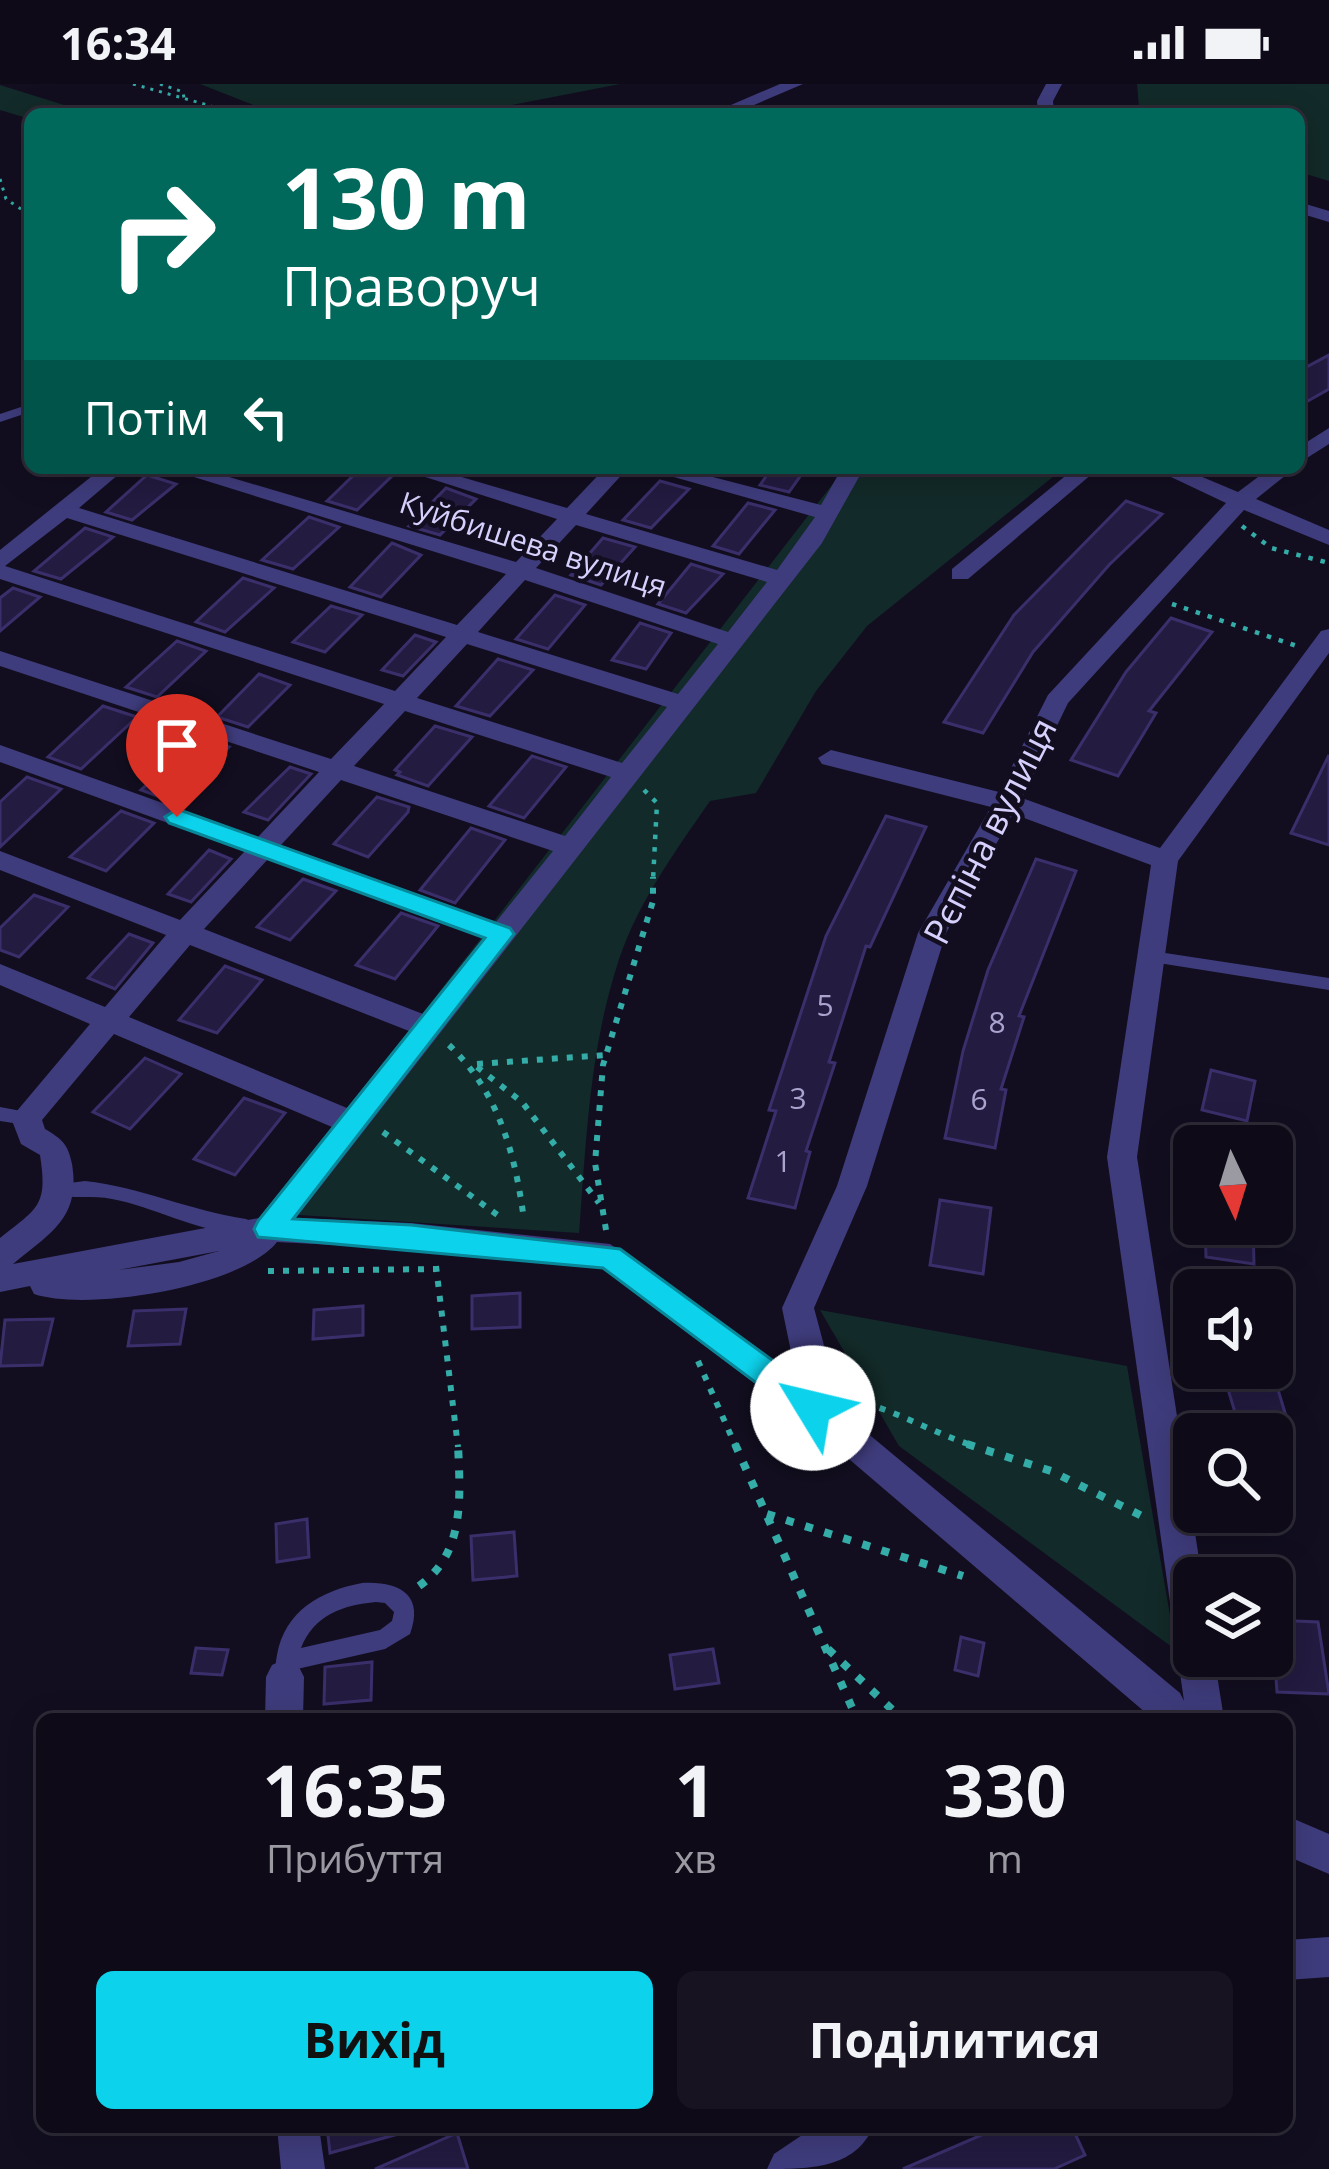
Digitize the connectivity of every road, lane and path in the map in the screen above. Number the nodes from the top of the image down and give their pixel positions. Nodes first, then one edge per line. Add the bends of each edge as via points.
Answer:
1 (133, 84) edge
2 (160, 84) edge
3 (795, 84) edge
4 (184, 98) junction
5 (213, 108) edge
6 (733, 108) edge
7 (0, 179) edge
8 (24, 211) edge
9 (1329, 434) edge
10 (1305, 452) edge
11 (108, 474) edge
12 (196, 474) edge
13 (429, 474) edge
14 (610, 474) edge
15 (675, 474) edge
16 (850, 474) edge
17 (1081, 474) edge
18 (1176, 474) edge
19 (1276, 474) edge
20 (1238, 504) junction
21 (64, 510) junction
22 (572, 514) junction
23 (829, 514) junction
24 (1329, 538) edge
25 (0, 561) edge
26 (1329, 563) edge
27 (0, 572) edge
28 (524, 572) junction
29 (960, 574) dead end
30 (782, 579) junction
31 (1151, 597) junction
32 (464, 635) junction
33 (732, 641) junction
34 (1323, 644) edge
35 (0, 658) edge
36 (399, 700) junction
37 (683, 704) junction
38 (0, 753) edge
39 (831, 758) dead end
40 (336, 771) junction
41 (628, 774) junction
42 (1007, 802) junction
43 (570, 848) junction
44 (265, 849) junction
45 (0, 860) edge
46 (1166, 860) junction
47 (183, 934) junction
48 (501, 934) junction
49 (1151, 957) junction
50 (0, 974) edge
51 (1329, 984) edge
52 (107, 1018) junction
53 (428, 1027) junction
54 (606, 1055) junction
55 (474, 1064) junction
56 (361, 1112) junction
57 (13, 1116) edge
58 (61, 1190) junction
59 (602, 1207) junction
60 (268, 1229) junction
61 (435, 1254) junction
62 (0, 1256) edge
63 (610, 1257) junction
64 (459, 1266) dead end
65 (197, 1271) junction
66 (0, 1282) edge
67 (686, 1347) dead end
68 (813, 1399) junction
69 (766, 1514) junction
70 (1178, 1534) junction
71 (1181, 1557) edge
72 (980, 1582) dead end
73 (396, 1599) junction
74 (825, 1646) junction
75 (286, 1669) junction
76 (1199, 1677) edge
77 (284, 1713) edge
78 (854, 1713) edge
79 (896, 1713) edge
80 (1170, 1713) edge
81 (1204, 1713) edge
82 (1293, 1839) edge
83 (1329, 1854) edge
84 (1329, 1957) edge
85 (1293, 1960) edge
86 (299, 2133) edge
87 (843, 2133) edge
88 (303, 2169) edge
89 (789, 2169) edge

1 - 4 path
2 - 4 path
3 - 6 street
4 - 5 path
7 - 8 path via 6,199
9 - 10 street
11 - 21 street
12 - 28 street, Куйбишева вулиця
13 - 22 street
14 - 22 street
15 - 23 street
16 - 23 street
17 - 29 street
18 - 20 street
19 - 20 street, Рєпіна вулиця
20 - 24 street
20 - 26 path via 1252,539
20 - 31 street, Рєпіна вулиця
21 - 25 street
21 - 32 street
22 - 28 street
22 - 30 street
23 - 30 street
27 - 36 street
28 - 32 street
28 - 33 street, Куйбишева вулиця
30 - 33 street
31 - 34 path
31 - 42 street, Рєпіна вулиця via 1057,700
32 - 36 street
32 - 37 street
33 - 37 street
34 - 46 street
35 - 40 street
36 - 40 street
36 - 41 street
37 - 41 street
38 - 44 street
39 - 42 street
40 - 43 street
40 - 44 street
41 - 43 street
41 - 54 path via 657,803 652,901
42 - 46 street
42 - 68 street, Рєпіна вулиця via 932,933 852,1186 798,1308
43 - 48 street
44 - 47 street
44 - 48 street
45 - 47 street
46 - 49 street
47 - 52 street
47 - 53 street
48 - 53 street
49 - 51 lane
49 - 70 street via 1122,1157
50 - 52 street
52 - 56 street
52 - 57 street
53 - 55 path
53 - 56 street
54 - 55 path
54 - 59 path via 595,1162
55 - 56 path via 517,1157 526,1235
55 - 59 path via 522,1102
56 - 60 street
57 - 58 street via 54,1149
58 - 60 lane via 118,1193
58 - 62 street via 50,1216
59 - 63 path
60 - 61 street
60 - 65 street via 254,1249
60 - 66 street
61 - 63 street
61 - 64 path
61 - 65 path
61 - 73 path via 457,1457 453,1547 429,1581
63 - 68 street
65 - 66 street via 88,1285
67 - 69 path via 701,1364
68 - 70 path via 888,1408 932,1433 1051,1471
68 - 80 street
69 - 72 path
69 - 74 path
70 - 71 street
73 - 75 lane via 367,1590 333,1600 292,1638
73 - 75 lane via 405,1609 402,1628 385,1639
74 - 78 path
74 - 79 path
75 - 77 street
76 - 81 street
82 - 83 street
84 - 85 street
86 - 88 street
87 - 89 street

